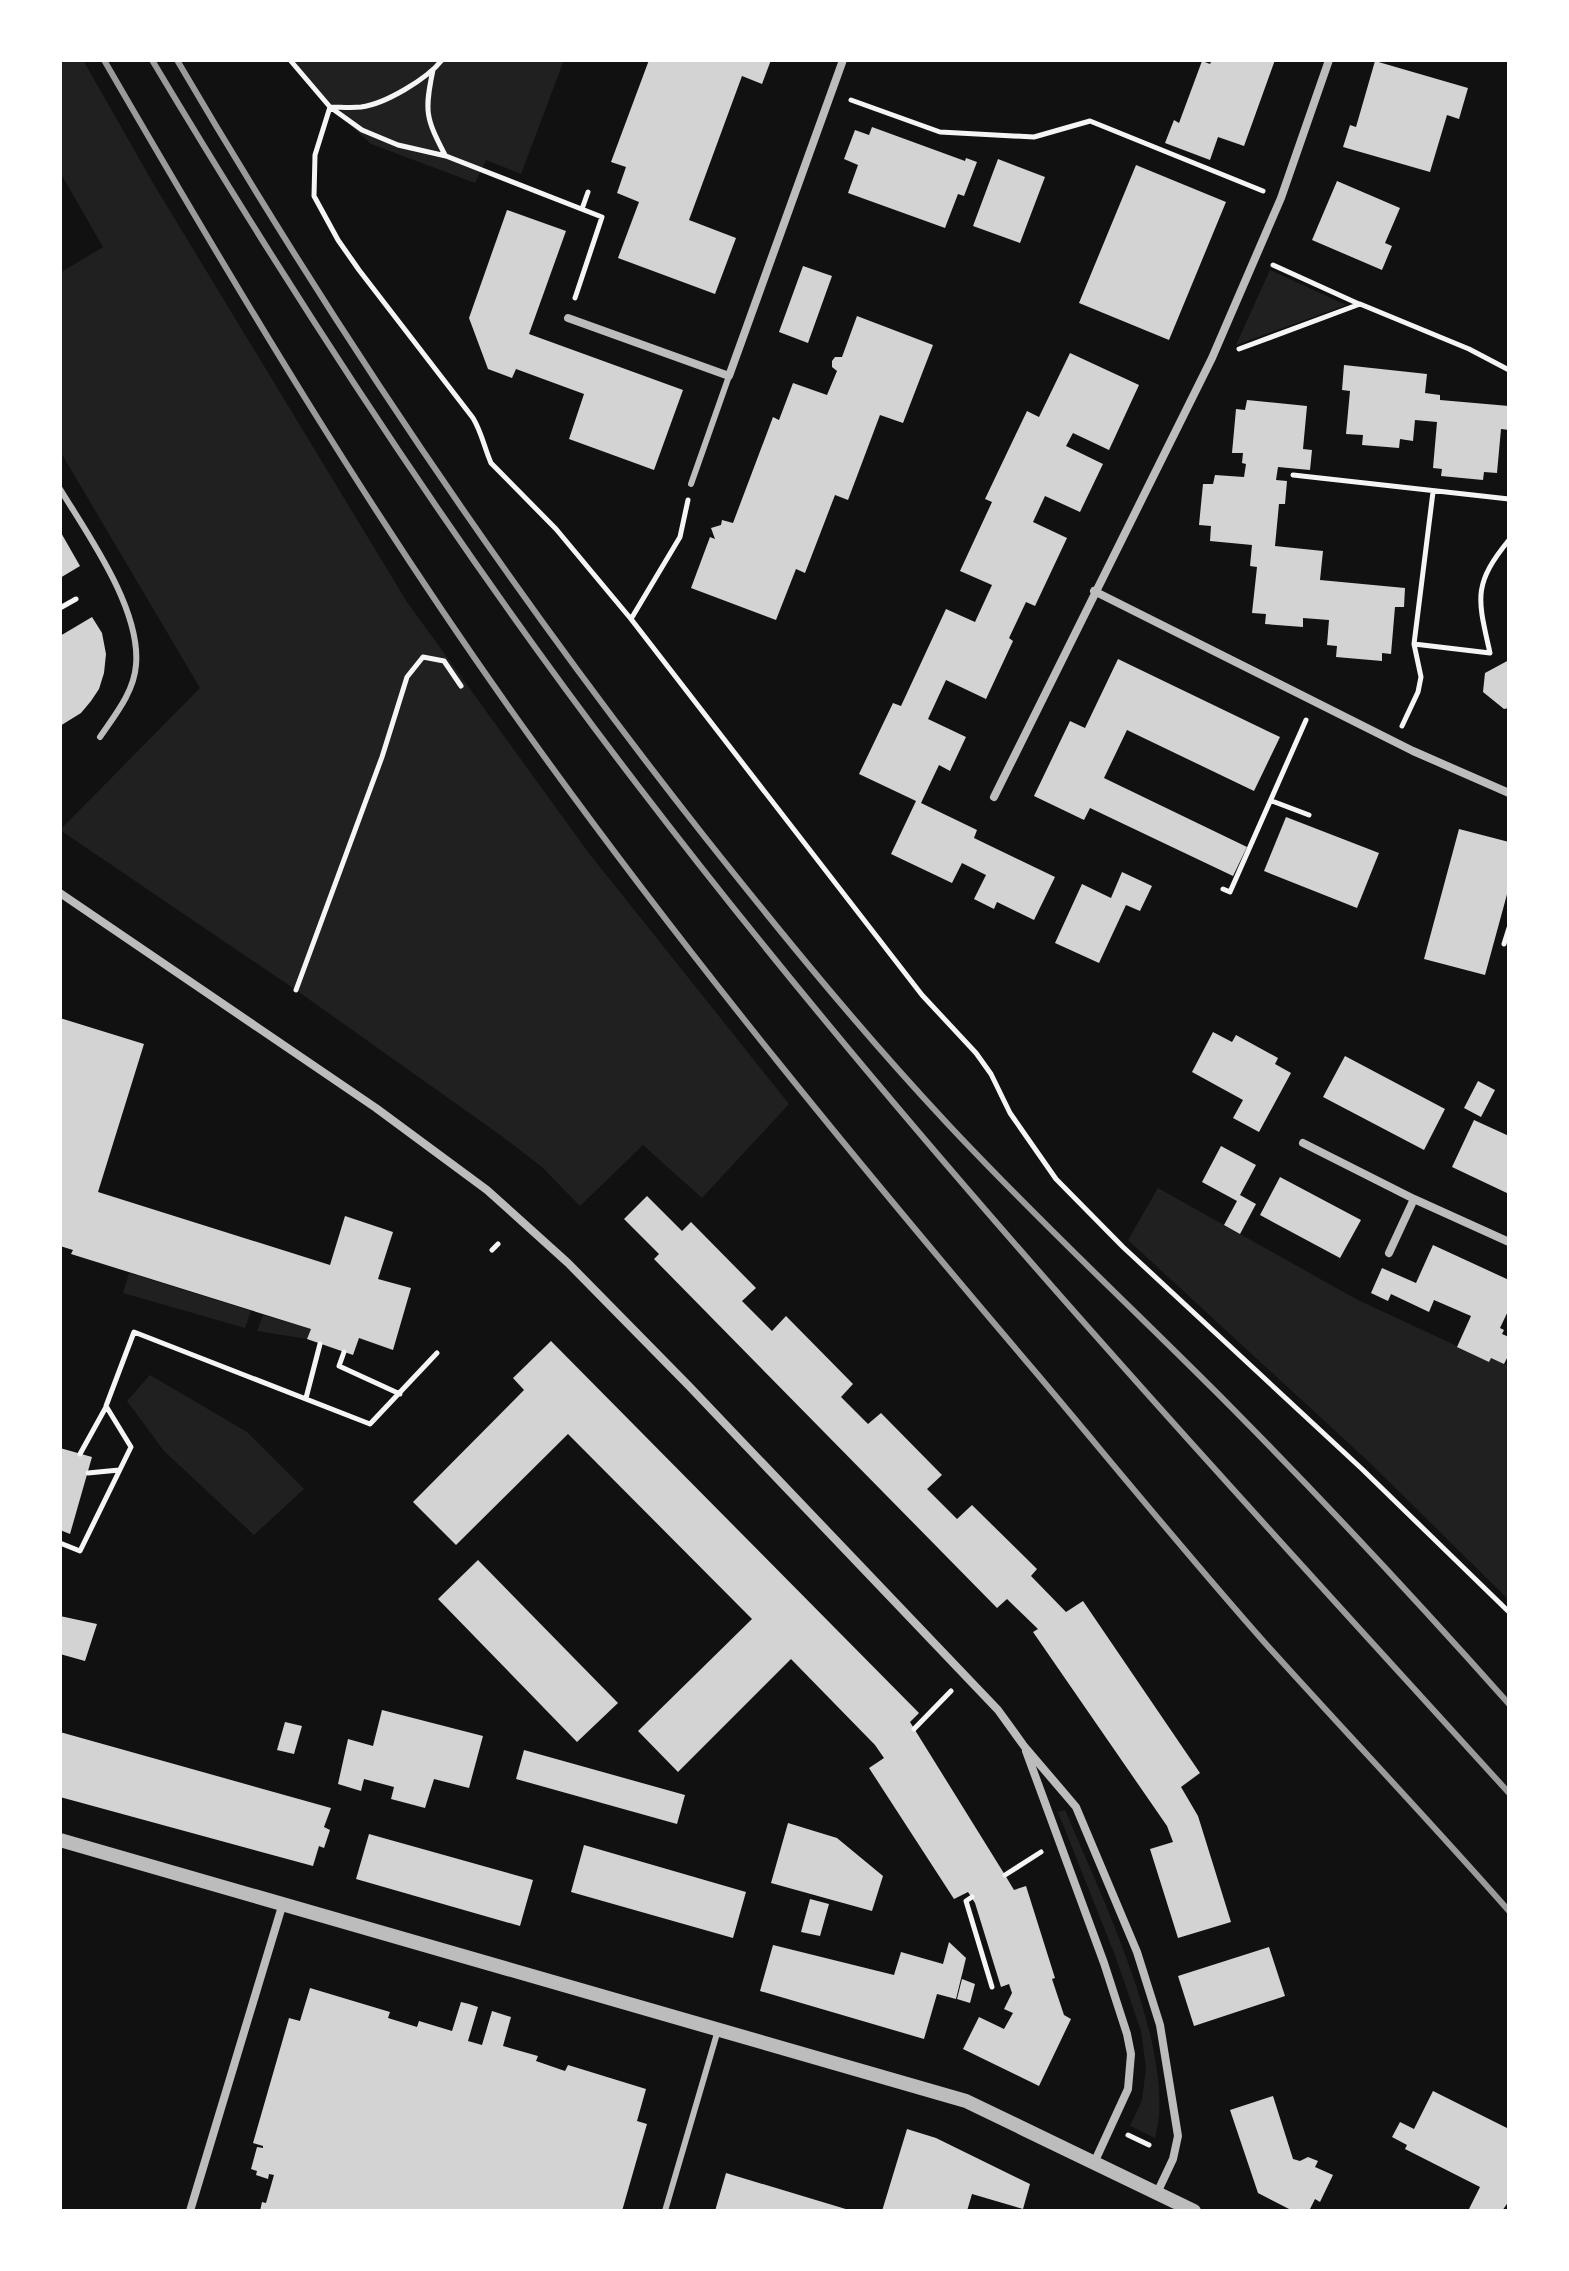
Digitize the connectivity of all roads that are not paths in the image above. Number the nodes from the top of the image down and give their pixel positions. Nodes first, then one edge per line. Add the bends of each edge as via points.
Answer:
1 (843, 60) edge
2 (1329, 60) edge
3 (568, 318) road end
4 (729, 376) junction
5 (691, 484) road end
6 (60, 489) edge
7 (1094, 591) junction
8 (100, 737) dead end
9 (1509, 793) edge
10 (994, 797) dead end
11 (60, 893) edge
12 (1303, 1143) dead end
13 (1414, 1199) junction
14 (1509, 1242) edge
15 (1389, 1253) dead end
16 (1024, 1746) junction
17 (60, 1840) edge
18 (283, 1903) junction
19 (718, 2029) junction
20 (1094, 2163) junction
21 (1157, 2193) junction
22 (190, 2211) edge
23 (665, 2211) edge
24 (1194, 2211) edge

1 - 4 street
2 - 7 street via 1281,198 1212,358
3 - 4 street
4 - 5 lane
6 - 8 lane via 130,615 136,665 126,699
7 - 9 street
7 - 10 street
11 - 16 street via 487,1190 568,1263 688,1385 998,1710
12 - 13 street
13 - 14 street
13 - 15 street
16 - 20 street via 1104,1963 1131,2054 1128,2089
16 - 21 street via 1076,1807 1137,1952 1160,2025 1178,2136
17 - 18 street
18 - 19 street
18 - 22 street
19 - 20 street via 966,2101
19 - 23 lane
20 - 21 street
21 - 24 street

